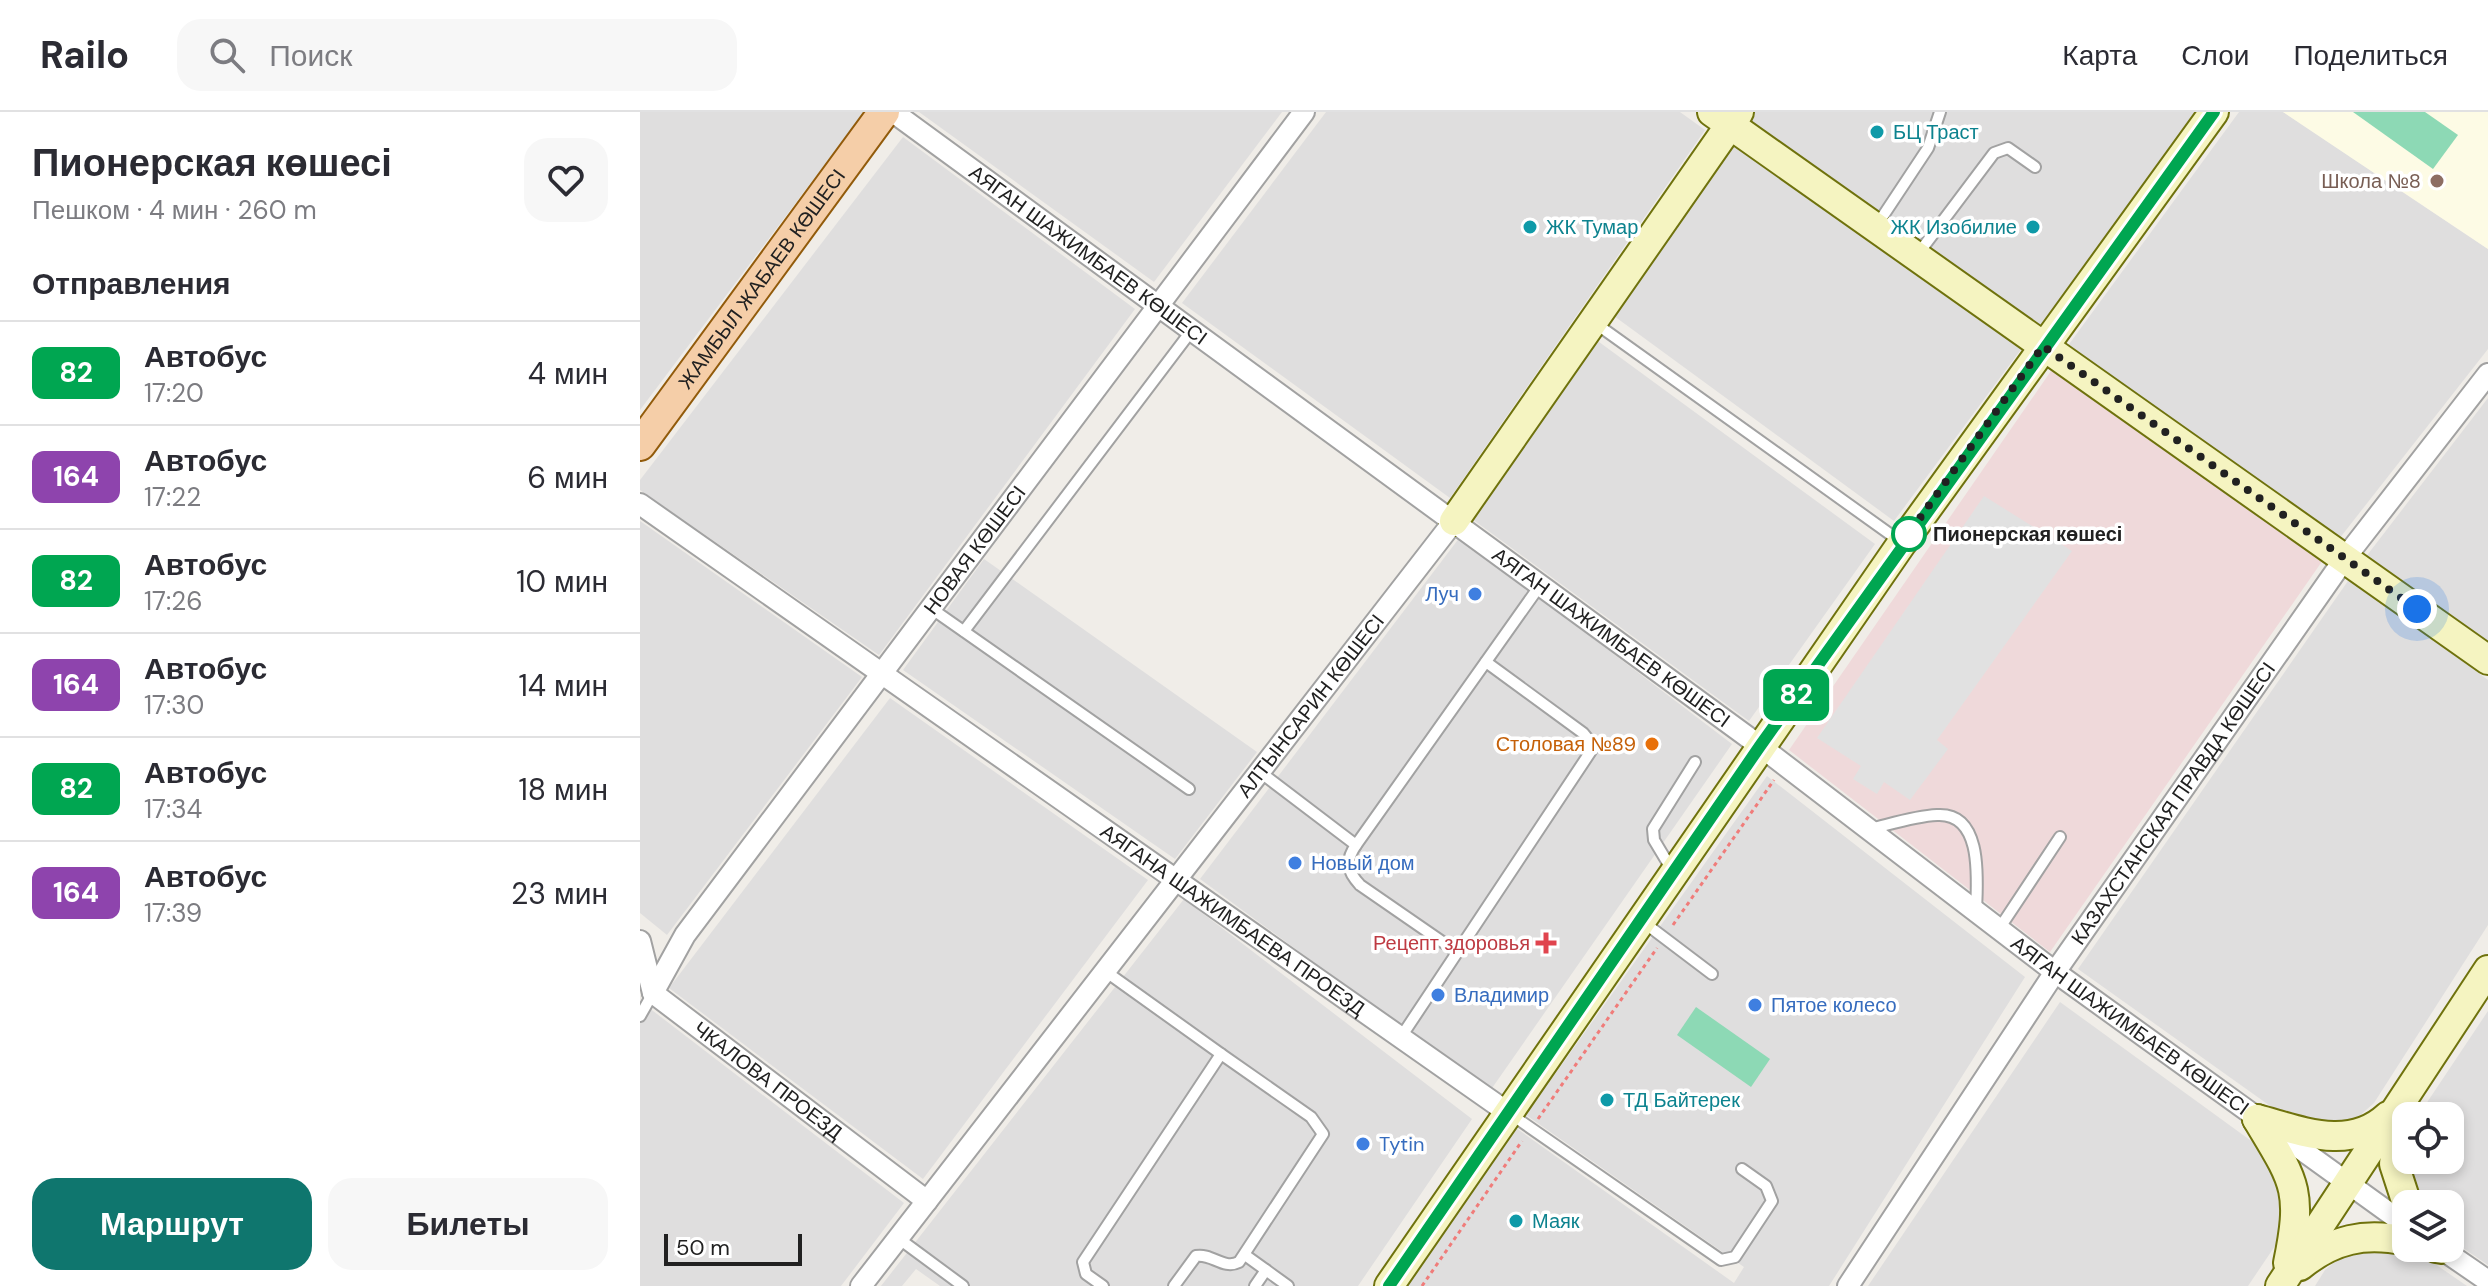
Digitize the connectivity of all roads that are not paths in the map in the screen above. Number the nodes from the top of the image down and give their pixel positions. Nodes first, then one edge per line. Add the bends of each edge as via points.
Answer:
1 (884, 112) edge
2 (893, 112) edge
3 (1304, 112) edge
4 (1940, 112) edge
5 (2214, 112) edge
6 (1727, 116) edge
7 (2035, 167) dead end
8 (1876, 227) junction
9 (1917, 256) junction
10 (1159, 305) junction
11 (1592, 321) junction
12 (1193, 330) junction
13 (2043, 346) junction
14 (2488, 374) edge
15 (640, 445) edge
16 (640, 504) edge
17 (1454, 521) junction
18 (1902, 543) junction
19 (2345, 558) junction
20 (1541, 584) junction
21 (932, 609) junction
22 (964, 631) junction
23 (2488, 660) edge
24 (1486, 662) junction
25 (883, 675) junction
26 (1760, 746) junction
27 (1695, 762) dead end
28 (1260, 772) junction
29 (1189, 789) dead end
30 (1869, 829) junction
31 (2060, 837) dead end
32 (1356, 845) junction
33 (1673, 872) junction
34 (1176, 880) junction
35 (1976, 911) junction
36 (1640, 920) junction
37 (1999, 929) junction
38 (640, 941) edge
39 (1457, 952) junction
40 (2488, 970) edge
41 (1105, 971) junction
42 (2055, 972) junction
43 (1712, 974) dead end
44 (653, 993) junction
45 (640, 1016) edge
46 (1401, 1037) junction
47 (1221, 1054) junction
48 (2403, 1099) junction
49 (1507, 1112) junction
50 (2257, 1119) junction
51 (1742, 1169) dead end
52 (2347, 1184) junction
53 (2402, 1190) edge
54 (927, 1201) junction
55 (2392, 1215) edge
56 (898, 1238) junction
57 (2392, 1239) edge
58 (1245, 1255) junction
59 (2460, 1262) edge
60 (1266, 1270) junction
61 (2488, 1281) edge
62 (2282, 1283) edge
63 (861, 1286) edge
64 (963, 1286) edge
65 (1103, 1286) edge
66 (1174, 1286) edge
67 (1255, 1286) edge
68 (1288, 1286) edge
69 (1389, 1286) edge
70 (1848, 1286) edge

1 - 15 main road, ЖАМБЫЛ ЖАБАЕВ КӨШЕСІ
2 - 10 street, АЯГАН ШАЖИМБАЕВ КӨШЕСІ
3 - 10 street, НОВАЯ КӨШЕСІ
4 - 8 lane via 1928,148
5 - 13 main road
6 - 8 main road
6 - 11 main road, АЛТЫНСАРИН КӨШЕСІ
7 - 9 lane via 2008,148 1994,153
8 - 9 main road
9 - 13 main road
10 - 12 street, АЯГАН ШАЖИМБАЕВ КӨШЕСІ
10 - 21 street, НОВАЯ КӨШЕСІ
11 - 17 main road, АЛТЫНСАРИН КӨШЕСІ
11 - 18 lane
12 - 17 street, АЯГАН ШАЖИМБАЕВ КӨШЕСІ
12 - 22 lane
13 - 18 main road
13 - 19 main road
14 - 19 street, КАЗАХСТАНСКАЯ ПРАВДА КӨШЕСІ
16 - 25 street, АЯГАНА ШАЖИМБАЕВА ПРОЕЗД
17 - 20 street, АЯГАН ШАЖИМБАЕВ КӨШЕСІ
17 - 28 street, АЛТЫНСАРИН КӨШЕСІ
18 - 26 main road
19 - 23 main road
19 - 42 street, КАЗАХСТАНСКАЯ ПРАВДА КӨШЕСІ
20 - 24 lane
20 - 26 street, АЯГАН ШАЖИМБАЕВ КӨШЕСІ
21 - 22 lane
21 - 25 street, НОВАЯ КӨШЕСІ
22 - 29 lane
24 - 32 lane
24 - 39 lane via 1592,744
25 - 34 street, АЯГАНА ШАЖИМБАЕВА ПРОЕЗД
25 - 44 street, НОВАЯ КӨШЕСІ via 685,935
26 - 30 street, АЯГАН ШАЖИМБАЕВ КӨШЕСІ
26 - 33 main road
27 - 33 lane via 1653,829
28 - 32 lane
28 - 34 street, АЛТЫНСАРИН КӨШЕСІ
30 - 35 street, АЯГАН ШАЖИМБАЕВ КӨШЕСІ
30 - 35 lane via 1934,815 1958,822 1976,855
31 - 37 lane
32 - 39 lane via 1348,862 1360,885
33 - 36 main road
34 - 41 street, АЛТЫНСАРИН КӨШЕСІ
34 - 46 street, АЯГАНА ШАЖИМБАЕВА ПРОЕЗД
35 - 37 street, АЯГАН ШАЖИМБАЕВ КӨШЕСІ
36 - 43 lane
36 - 49 main road
37 - 42 street, АЯГАН ШАЖИМБАЕВ КӨШЕСІ
38 - 44 street
39 - 46 lane
40 - 48 main road
41 - 47 lane
41 - 54 street, АЛТЫНСАРИН КӨШЕСІ
42 - 50 street, АЯГАН ШАЖИМБАЕВ КӨШЕСІ
42 - 70 street, КАЗАХСТАНСКАЯ ПРАВДА КӨШЕСІ
44 - 45 lane
44 - 54 street, ЧКАЛОВА ПРОЕЗД
46 - 49 street, АЯГАНА ШАЖИМБАЕВА ПРОЕЗД
47 - 58 lane via 1311,1117 1323,1134
47 - 65 lane via 1083,1262 1086,1274
48 - 50 main road via 2374,1127 2347,1137
48 - 52 main road
48 - 53 main road via 2394,1139 2394,1164
49 - 51 lane, АЯГАНА ШАЖИМБАЕВА ПРОЕЗД via 1721,1260 1735,1257 1772,1201 1766,1186
49 - 69 main road
50 - 52 street, АЯГАН ШАЖИМБАЕВ КӨШЕСІ
50 - 62 main road via 2296,1196
52 - 55 street, АЯГАН ШАЖИМБАЕВ КӨШЕСІ
52 - 62 main road
54 - 56 street, АЛТЫНСАРИН КӨШЕСІ
56 - 63 street, АЛТЫНСАРИН КӨШЕСІ
56 - 64 lane
57 - 62 main road via 2372,1235 2340,1241 2311,1256
58 - 60 lane
58 - 66 lane via 1231,1265 1196,1256
59 - 61 street
60 - 67 lane
60 - 68 lane

